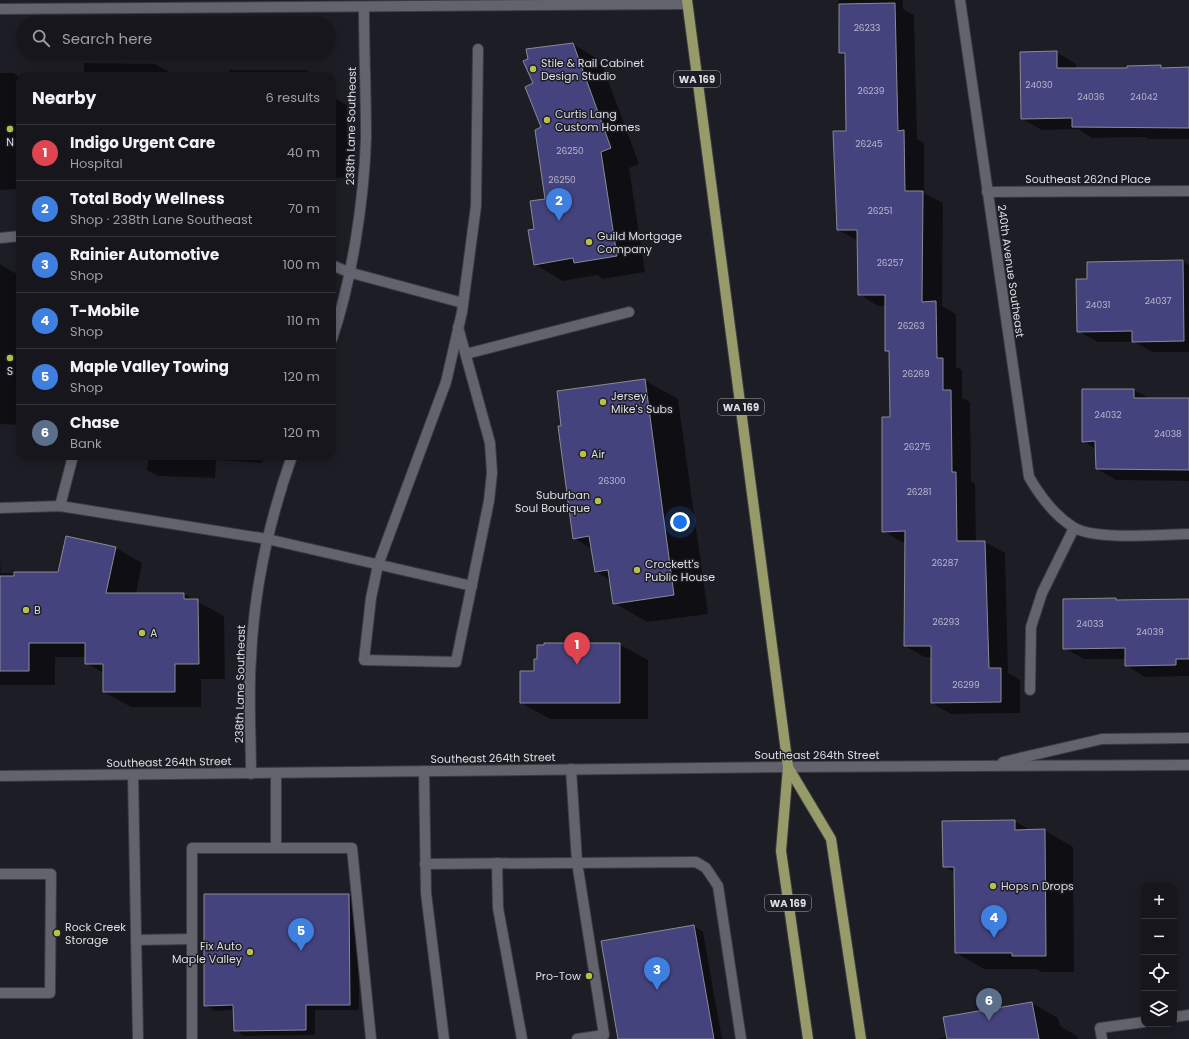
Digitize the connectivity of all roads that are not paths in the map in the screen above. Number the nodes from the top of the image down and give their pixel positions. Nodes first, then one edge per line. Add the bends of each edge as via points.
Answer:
1 (960, 0) edge
2 (536, 2) edge
3 (687, 2) edge
4 (233, 4) edge
5 (364, 7) junction
6 (0, 9) edge
7 (478, 49) dead end
8 (1189, 191) edge
9 (987, 192) junction
10 (16, 236) edge
11 (0, 238) edge
12 (336, 267) edge
13 (348, 272) junction
14 (463, 302) junction
15 (629, 312) dead end
16 (336, 326) edge
17 (458, 327) junction
18 (466, 354) junction
19 (72, 460) edge
20 (291, 460) edge
21 (60, 506) junction
22 (0, 508) edge
23 (1074, 528) junction
24 (1189, 534) edge
25 (267, 539) junction
26 (378, 565) junction
27 (472, 586) junction
28 (1030, 690) dead end
29 (1189, 738) edge
30 (1189, 765) edge
31 (788, 766) junction
32 (986, 766) junction
33 (571, 769) junction
34 (424, 771) junction
35 (276, 773) junction
36 (251, 774) junction
37 (133, 775) junction
38 (0, 776) edge
39 (276, 848) junction
40 (577, 862) junction
41 (497, 863) junction
42 (425, 864) junction
43 (0, 874) edge
44 (192, 939) junction
45 (136, 940) junction
46 (0, 993) edge
47 (1189, 1015) edge
48 (1177, 1017) edge
49 (1141, 1022) edge
50 (138, 1039) edge
51 (192, 1039) edge
52 (371, 1039) edge
53 (444, 1039) edge
54 (522, 1039) edge
55 (577, 1039) edge
56 (741, 1039) edge
57 (808, 1039) edge
58 (861, 1039) edge
59 (1102, 1039) edge

1 - 9 street, 240th Avenue Southeast
2 - 3 street
2 - 5 street
3 - 31 main road, WA 169
4 - 5 street
4 - 6 street
5 - 13 street, 238th Lane Southeast via 365,154 362,193
7 - 14 street via 476,206
8 - 9 street, Southeast 262nd Place
9 - 23 street, 240th Avenue Southeast via 1029,477 1043,500
10 - 11 street
12 - 13 street
13 - 14 street
13 - 16 street, 238th Lane Southeast
14 - 17 street
15 - 18 street
17 - 18 street
17 - 26 street via 446,382
18 - 27 street via 490,443 492,473 489,502
19 - 21 street
20 - 25 street, 238th Lane Southeast
21 - 22 street
21 - 25 street
23 - 24 street via 1095,535
23 - 28 street via 1042,593 1032,627
25 - 26 street
25 - 36 street, 238th Lane Southeast via 254,610 250,659
26 - 27 street
26 - 27 street via 371,598 364,660 456,662
29 - 32 street, Southeast 264th Street via 1102,739
30 - 32 street, Southeast 264th Street
31 - 32 street, Southeast 264th Street
31 - 33 street, Southeast 264th Street
31 - 57 main road, WA 169 via 781,851
31 - 58 main road, WA 169 via 830,839
33 - 34 street, Southeast 264th Street
33 - 40 street
34 - 35 street, Southeast 264th Street
34 - 42 street
35 - 36 street, Southeast 264th Street
35 - 39 street
36 - 37 street, Southeast 264th Street
37 - 38 street, Southeast 264th Street
37 - 45 street
39 - 44 street via 192,848
39 - 52 street via 352,848
40 - 41 street
40 - 55 street via 604,1035
40 - 56 street via 696,862 706,868 718,886
41 - 42 street
41 - 54 street via 498,908
42 - 53 street via 426,893
43 - 46 street via 51,874 51,882 50,993
44 - 45 street
44 - 51 street
45 - 50 street
47 - 48 street
49 - 59 street via 1100,1028

